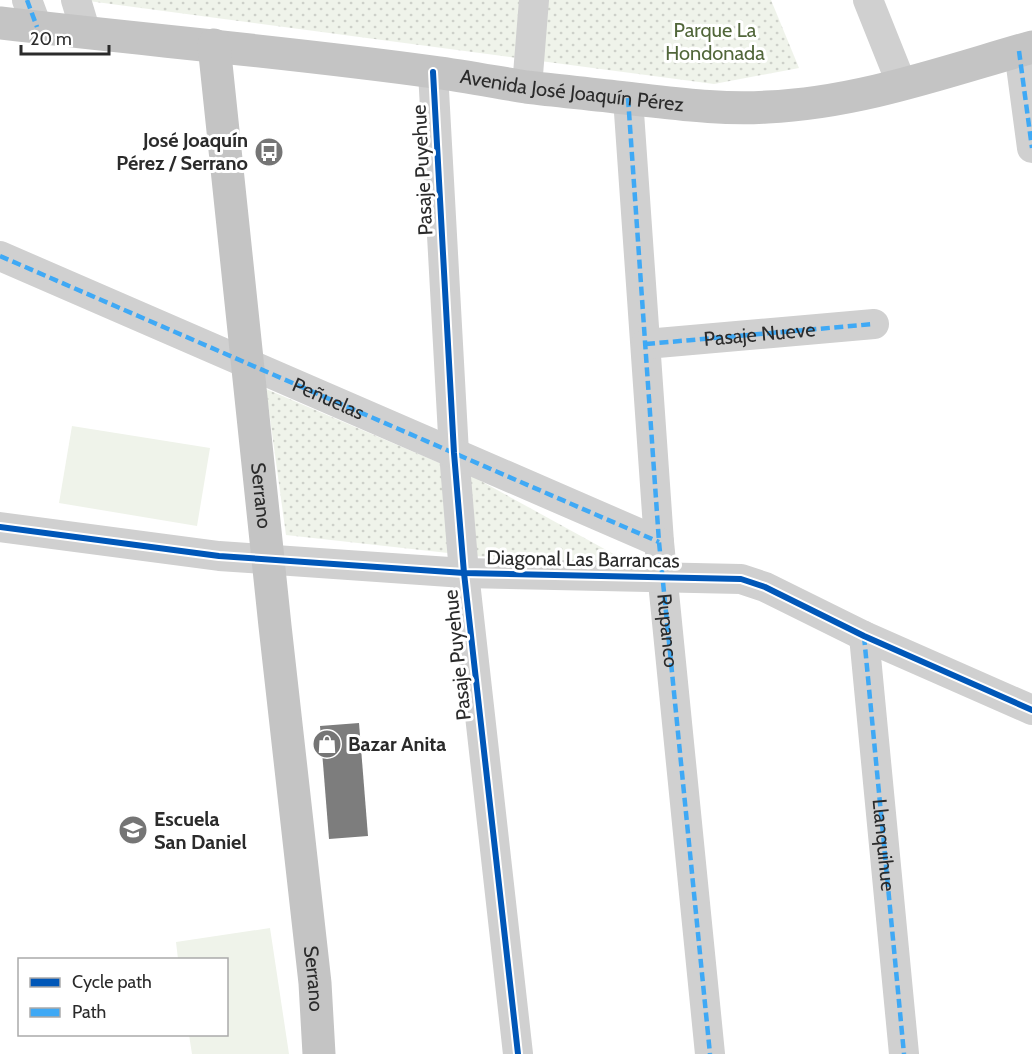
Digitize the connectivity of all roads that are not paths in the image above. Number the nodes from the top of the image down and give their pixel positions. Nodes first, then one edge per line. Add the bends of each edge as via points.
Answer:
1 (76, 0) edge
2 (534, 0) edge
3 (868, 0) edge
4 (32, 14) edge
5 (0, 23) edge
6 (86, 33) junction
7 (214, 45) junction
8 (1025, 49) edge
9 (433, 72) junction
10 (902, 85) junction
11 (527, 87) junction
12 (628, 98) junction
13 (1032, 148) edge
14 (0, 256) edge
15 (874, 324) dead end
16 (646, 344) junction
17 (248, 364) junction
18 (454, 453) junction
19 (0, 527) edge
20 (659, 542) junction
21 (269, 560) junction
22 (464, 573) junction
23 (662, 578) junction
24 (864, 636) junction
25 (1032, 710) edge
26 (320, 1054) edge
27 (518, 1054) edge
28 (710, 1054) edge
29 (904, 1054) edge

1 - 6 street
2 - 11 street
3 - 10 street
4 - 5 main road, Avenida José Joaquín Pérez
4 - 6 main road, Avenida José Joaquín Pérez
6 - 7 main road, Avenida José Joaquín Pérez
7 - 9 main road, Avenida José Joaquín Pérez
7 - 17 main road, Serrano
8 - 10 main road, Avenida José Joaquín Pérez
8 - 13 street
9 - 11 main road, Avenida José Joaquín Pérez
9 - 18 street, Pasaje Puyehue
10 - 12 main road, Avenida José Joaquín Pérez via 855,97 766,107 682,105
11 - 12 main road, Avenida José Joaquín Pérez
12 - 16 street, Rupanco
14 - 17 street, Peñuelas
15 - 16 street, Pasaje Nueve
16 - 20 street, Rupanco
17 - 18 street, Peñuelas
17 - 21 main road, Serrano
18 - 20 street, Peñuelas
18 - 22 street, Pasaje Puyehue
19 - 21 street, Diagonal Las Barrancas
20 - 23 street, Rupanco
21 - 22 street, Diagonal Las Barrancas
21 - 26 main road, Serrano
22 - 23 street, Diagonal Las Barrancas
22 - 27 street, Pasaje Puyehue
23 - 24 street, Diagonal Las Barrancas via 741,579
23 - 28 street, Rupanco
24 - 25 street, Diagonal Las Barrancas
24 - 29 street, Llanquihue

